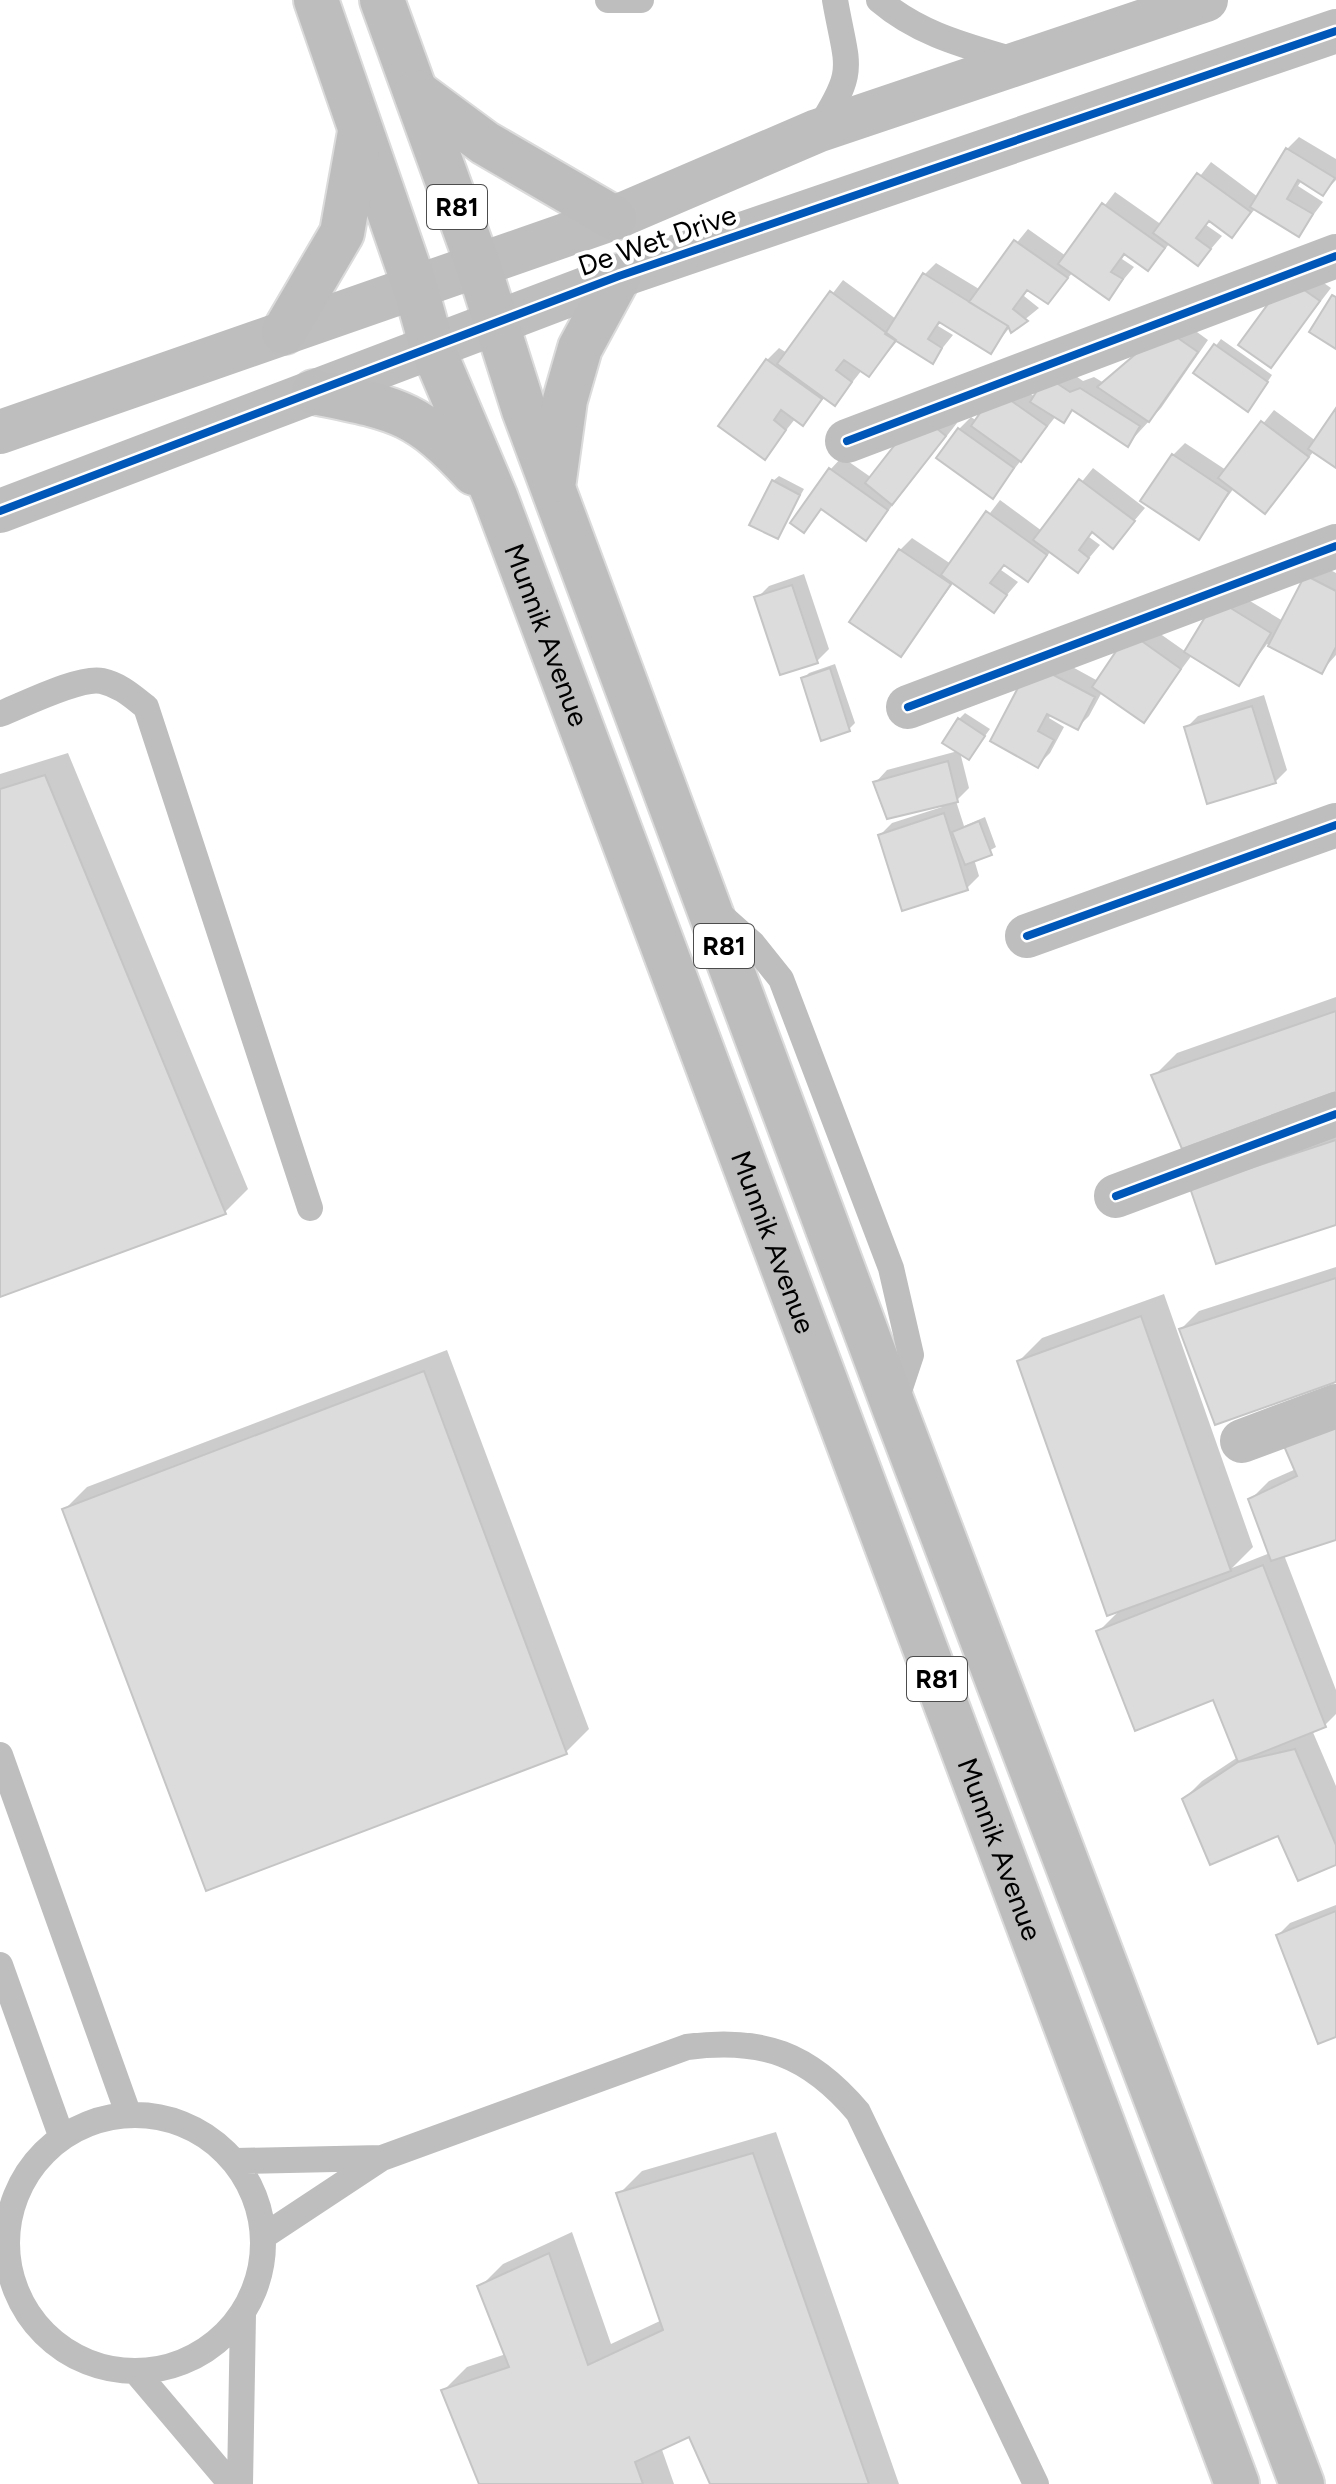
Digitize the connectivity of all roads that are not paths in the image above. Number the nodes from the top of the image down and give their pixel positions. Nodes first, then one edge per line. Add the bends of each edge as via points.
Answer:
1 (316, 0) edge
2 (382, 0) edge
3 (608, 0) edge
4 (641, 0) edge
5 (835, 0) edge
6 (879, 0) edge
7 (1206, 0) edge
8 (1336, 31) edge
9 (1024, 63) junction
10 (416, 92) junction
11 (361, 125) junction
12 (817, 131) junction
13 (614, 218) junction
14 (1336, 256) edge
15 (478, 265) junction
16 (619, 276) junction
17 (416, 290) junction
18 (497, 322) junction
19 (284, 332) junction
20 (432, 347) junction
21 (314, 392) junction
22 (0, 432) edge
23 (847, 441) dead end
24 (553, 486) junction
25 (495, 496) junction
26 (0, 511) edge
27 (1336, 546) edge
28 (908, 707) dead end
29 (0, 714) edge
30 (1336, 825) edge
31 (1027, 936) dead end
32 (1336, 1114) edge
33 (1116, 1196) dead end
34 (310, 1208) dead end
35 (1336, 1406) edge
36 (1242, 1441) dead end
37 (0, 1755) edge
38 (0, 1965) edge
39 (128, 2113) junction
40 (62, 2138) junction
41 (382, 2158) junction
42 (236, 2161) junction
43 (264, 2236) junction
44 (243, 2314) junction
45 (137, 2373) junction
46 (231, 2484) edge
47 (240, 2484) edge
48 (1036, 2484) edge
49 (1237, 2484) edge
50 (1302, 2484) edge

1 - 11 main road, Munnik Avenue / R81
2 - 10 main road, Munnik Avenue / R81
3 - 4 lane
5 - 12 lane via 847,45 847,80
6 - 9 lane via 923,30
7 - 9 street, De Wet Drive
8 - 16 street, De Wet Drive
9 - 12 street, De Wet Drive
10 - 13 main road via 485,143
10 - 15 main road, Munnik Avenue / R81
11 - 17 main road, Munnik Avenue / R81
11 - 19 main road via 342,233
12 - 13 street, De Wet Drive
13 - 15 street, De Wet Drive
14 - 23 street
15 - 17 street, De Wet Drive
15 - 18 main road, Munnik Avenue / R81
16 - 18 street, De Wet Drive
16 - 24 main road via 580,348 565,400
17 - 19 street, De Wet Drive
17 - 20 main road, Munnik Avenue / R81
18 - 20 street, De Wet Drive
18 - 24 main road, Munnik Avenue / R81
19 - 22 street, De Wet Drive
20 - 21 street, De Wet Drive
20 - 25 main road, Munnik Avenue / R81
21 - 25 main road via 412,417 439,435
21 - 26 street, De Wet Drive
24 - 50 main road, Munnik Avenue / R81
25 - 49 main road, Munnik Avenue / R81
27 - 28 street
29 - 34 lane via 99,680 124,689 146,707
30 - 31 street
32 - 33 street
35 - 36 street
37 - 39 lane
38 - 40 lane
39 - 40 lane via 89,2122
39 - 42 lane via 168,2118 206,2134
40 - 45 lane via 22,2180 8,2223 8,2268 24,2310 53,2344 92,2366
41 - 42 lane
41 - 43 lane
41 - 48 lane via 687,2047 764,2047 808,2064 832,2081 858,2112
42 - 43 lane via 255,2197
43 - 44 lane via 260,2276
44 - 45 lane via 216,2344 180,2364
44 - 47 lane
45 - 46 lane

